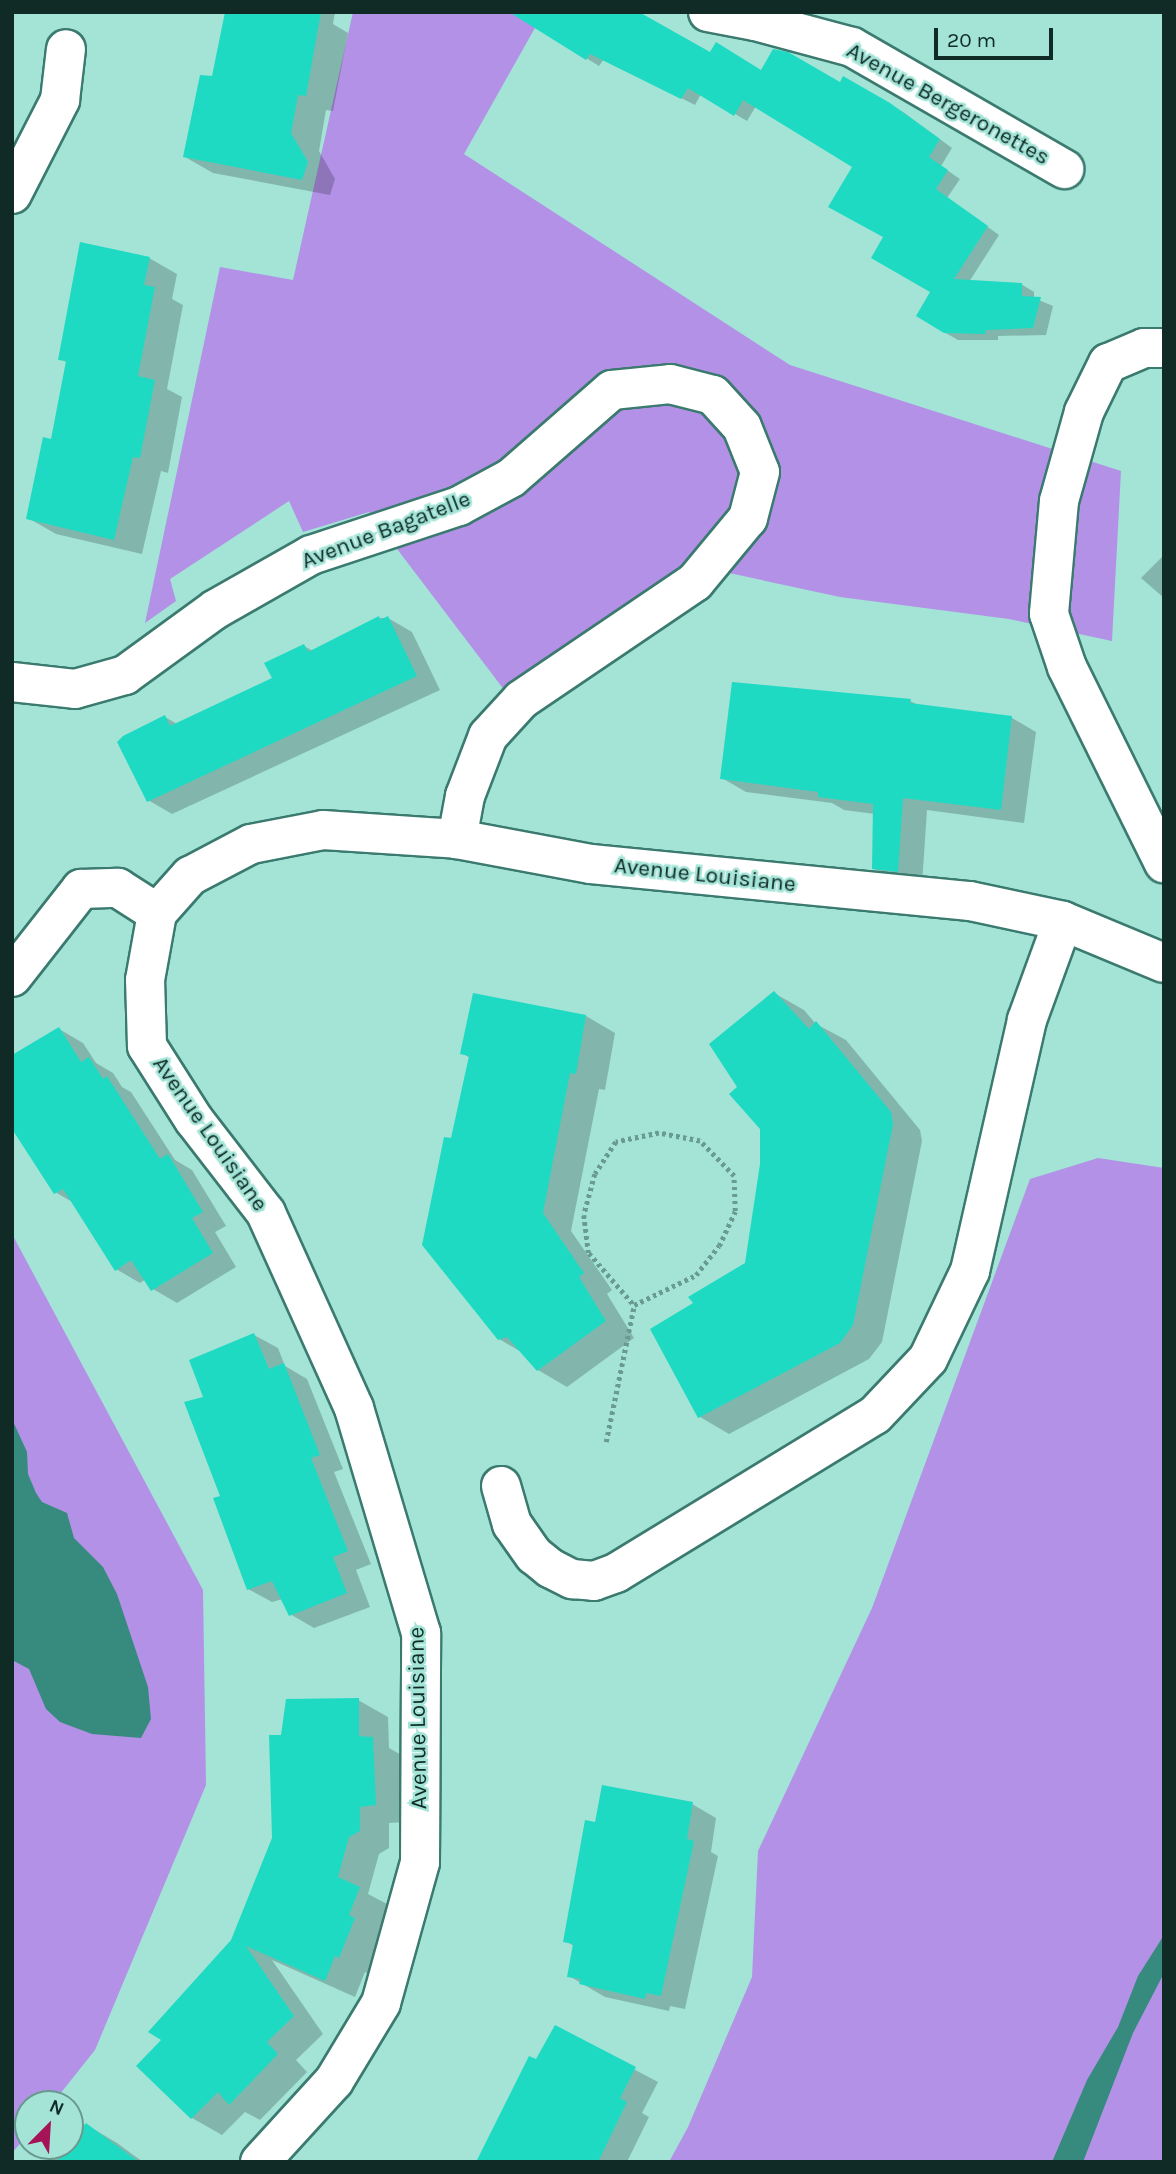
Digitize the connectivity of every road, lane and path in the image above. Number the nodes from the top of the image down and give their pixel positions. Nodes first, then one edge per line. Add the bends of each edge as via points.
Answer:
1 (708, 12) edge
2 (66, 49) dead end
3 (1064, 170) dead end
4 (12, 194) edge
5 (1164, 348) edge
6 (12, 682) edge
7 (457, 839) junction
8 (1164, 863) edge
9 (157, 913) junction
10 (1063, 921) junction
11 (1164, 963) edge
12 (12, 977) edge
13 (634, 1305) junction
14 (606, 1442) dead end
15 (500, 1486) dead end
16 (260, 2162) edge

1 - 3 street, Avenue Bergeronettes via 852,47
2 - 4 street via 60,100
5 - 8 street via 1144,348 1108,363 1084,412 1059,501 1049,614 1067,667
6 - 7 street, Avenue Bagatelle via 75,689 125,675 216,609 311,555 459,506 511,478 612,390 670,384 713,396 742,426 760,472 748,518 695,582 521,700 488,736 465,796
7 - 9 street, Avenue Louisiane via 323,830 251,844 190,876
7 - 10 street, Avenue Louisiane via 591,864 970,901
9 - 12 street via 118,888 81,889
9 - 16 street, Avenue Louisiane via 145,980 147,1046 194,1120 266,1213 354,1408 421,1633 420,1863 382,2003 334,2081
10 - 11 street, Avenue Louisiane
10 - 15 street via 1027,1020 970,1271 928,1359 875,1415 616,1573 594,1581 572,1579 534,1555 512,1524
13 - 13 path via 589,1253 584,1215 595,1174 616,1142 659,1133 700,1141 734,1176 735,1211 719,1246 696,1275
13 - 14 path

